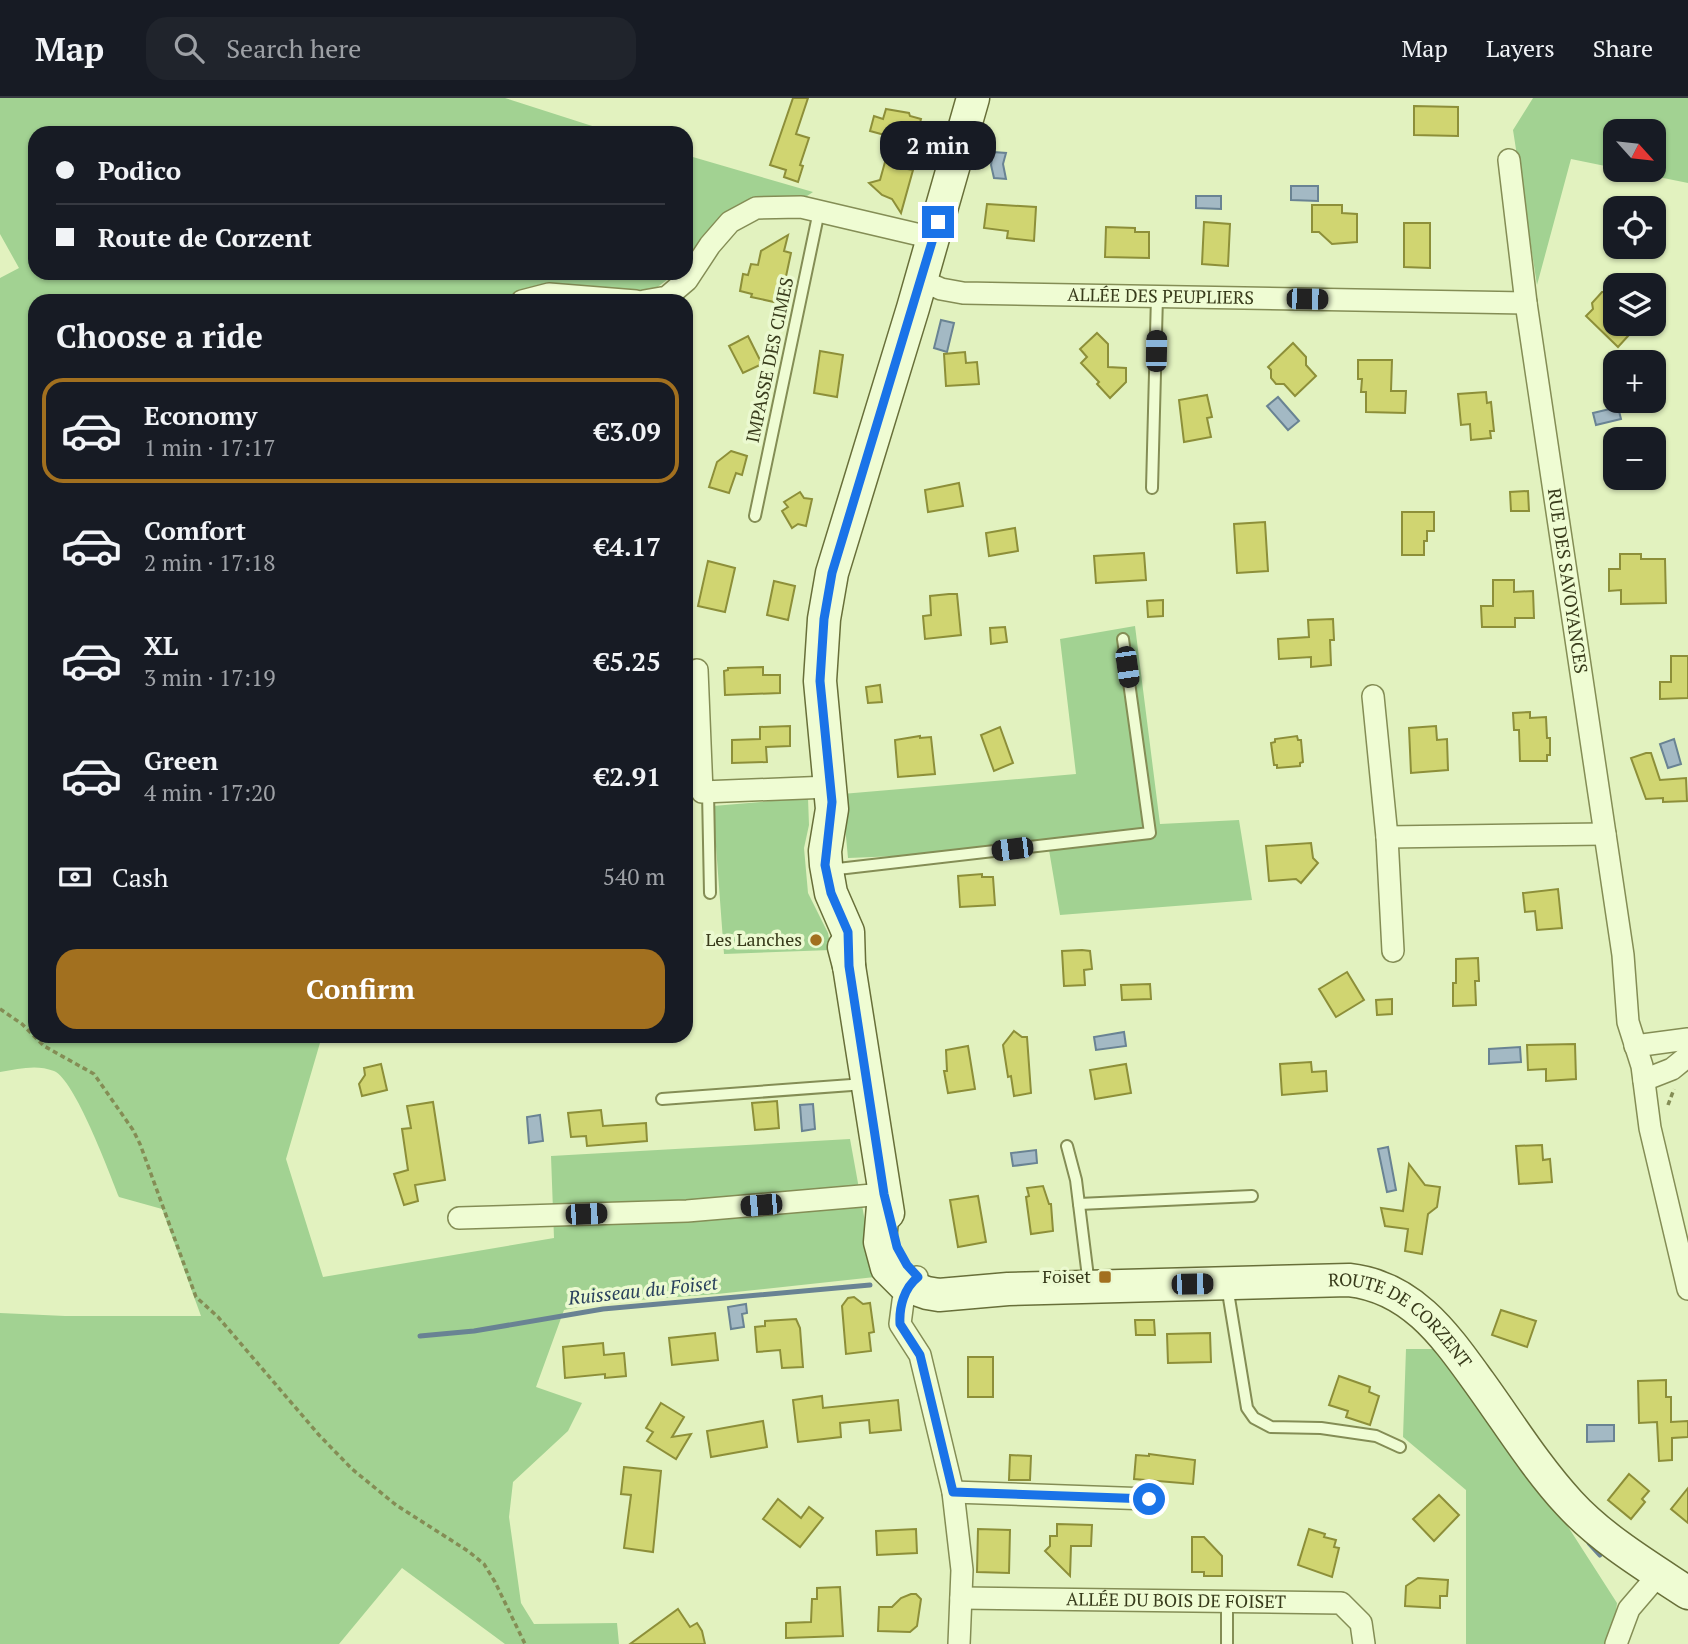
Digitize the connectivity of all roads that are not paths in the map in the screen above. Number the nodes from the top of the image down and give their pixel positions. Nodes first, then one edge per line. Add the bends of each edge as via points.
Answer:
1 (972, 98) edge
2 (1509, 160) dead end
3 (819, 211) junction
4 (933, 238) junction
5 (693, 271) edge
6 (687, 280) edge
7 (921, 280) junction
8 (671, 294) edge
9 (1157, 296) junction
10 (1526, 303) junction
11 (1152, 488) dead end
12 (755, 516) dead end
13 (1123, 639) dead end
14 (697, 670) dead end
15 (1373, 696) dead end
16 (829, 787) junction
17 (708, 792) junction
18 (1605, 834) junction
19 (1387, 837) junction
20 (820, 871) junction
21 (710, 893) dead end
22 (1393, 951) dead end
23 (1688, 1039) edge
24 (1642, 1045) junction
25 (1688, 1056) edge
26 (1651, 1077) junction
27 (867, 1083) junction
28 (662, 1099) dead end
29 (1068, 1146) dead end
30 (884, 1194) junction
31 (1252, 1196) dead end
32 (1079, 1204) junction
33 (459, 1217) dead end
34 (913, 1282) junction
35 (1227, 1283) junction
36 (1090, 1286) junction
37 (1688, 1289) edge
38 (1400, 1447) dead end
39 (953, 1492) junction
40 (1149, 1499) dead end
41 (1659, 1574) junction
42 (1688, 1593) edge
43 (961, 1598) junction
44 (1227, 1602) junction
45 (959, 1644) edge
46 (1227, 1644) edge
47 (1364, 1644) edge
48 (1616, 1644) edge

1 - 4 street
2 - 10 street, RUE DES SAVOYANCES
3 - 4 street
3 - 5 street via 755,208 730,222
3 - 12 lane, IMPASSE DES CIMES
4 - 7 street
6 - 8 street
7 - 9 street, ALLÉE DES PEUPLIERS via 963,293
7 - 16 street via 827,596 820,681
9 - 10 street, ALLÉE DES PEUPLIERS
9 - 11 lane
10 - 18 street, RUE DES SAVOYANCES
13 - 20 lane via 1150,833
14 - 17 street via 702,792
15 - 19 street
16 - 17 street
16 - 20 street via 832,809
17 - 21 lane
18 - 19 street
18 - 24 street, RUE DES SAVOYANCES via 1628,1022
19 - 22 street
20 - 27 street via 848,932
23 - 24 street
24 - 26 street, RUE DES SAVOYANCES
25 - 26 street
26 - 37 street, RUE DES SAVOYANCES via 1650,1128
27 - 28 lane
27 - 30 street
29 - 32 lane
30 - 33 street via 687,1211
30 - 34 street via 882,1256 891,1273
31 - 32 lane
32 - 36 lane
34 - 36 street, ROUTE DE CORZENT via 921,1292 939,1294
34 - 39 street via 901,1306 900,1324 920,1355
35 - 36 street, ROUTE DE CORZENT
35 - 38 lane via 1247,1408 1254,1418 1271,1427 1321,1427 1376,1436
35 - 41 street, ROUTE DE CORZENT via 1349,1280 1405,1299 1449,1340 1568,1502
39 - 40 street
39 - 43 street
41 - 42 street, ROUTE DE CORZENT
41 - 48 street via 1633,1603
43 - 44 street, ALLÉE DU BOIS DE FOISET
43 - 45 street
44 - 46 lane
44 - 47 street, ALLÉE DU BOIS DE FOISET via 1341,1603 1361,1623

